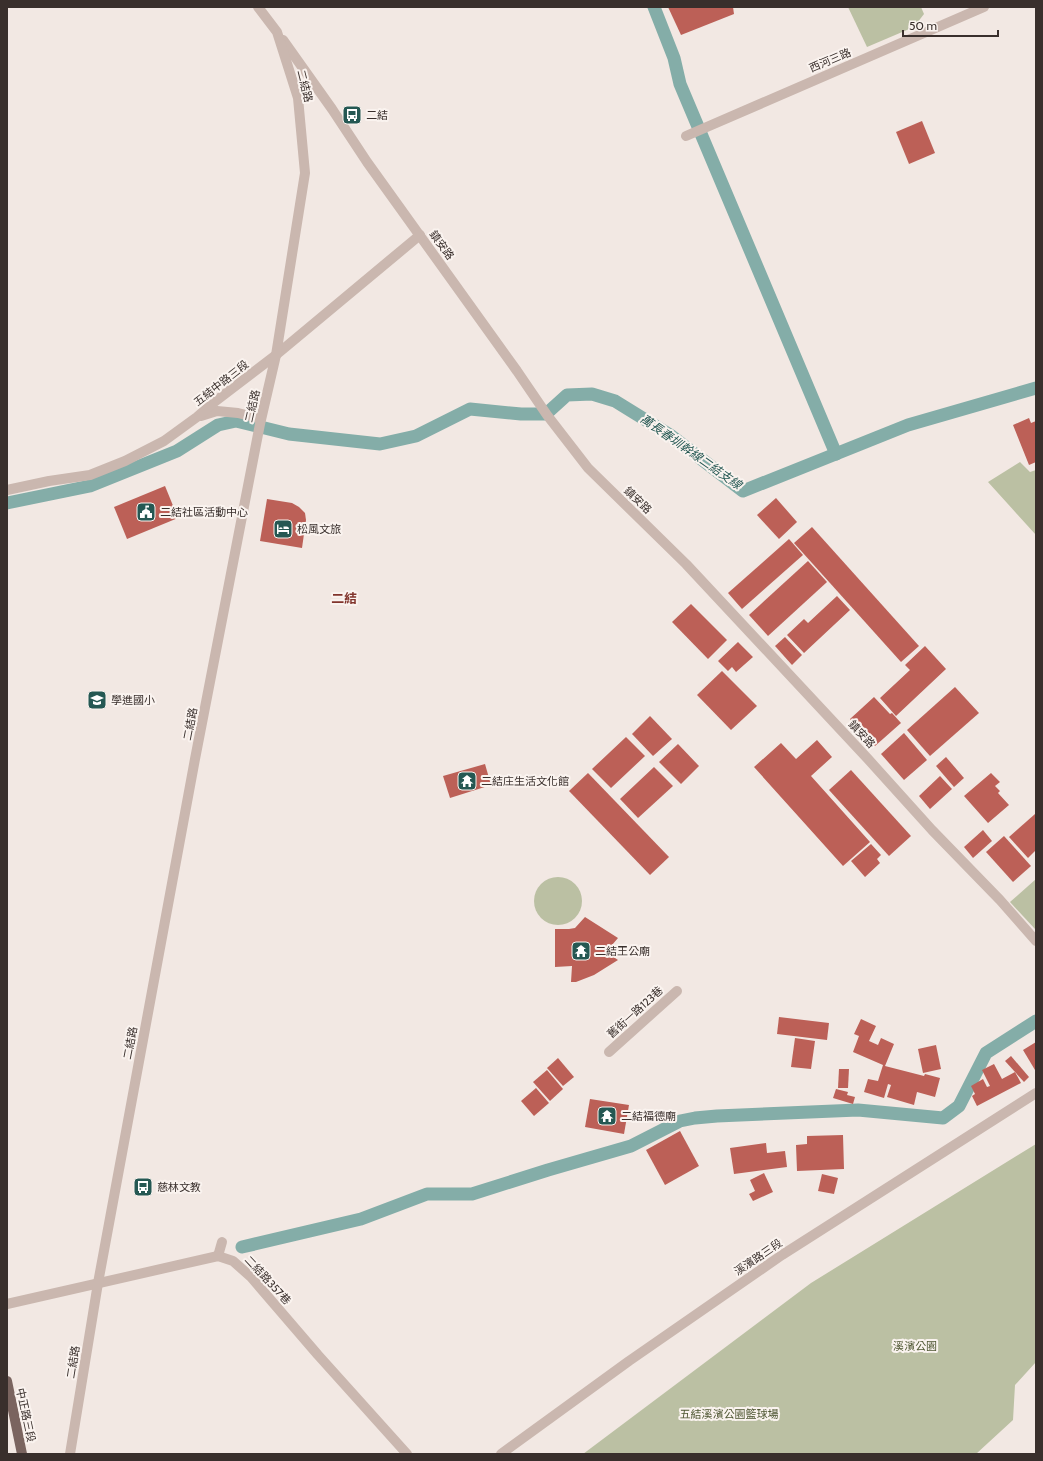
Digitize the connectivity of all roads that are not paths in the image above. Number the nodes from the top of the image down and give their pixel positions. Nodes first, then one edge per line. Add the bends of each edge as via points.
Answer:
1 (258, 7) edge
2 (984, 7) edge
3 (277, 32) junction
4 (686, 136) dead end
5 (420, 235) junction
6 (276, 355) junction
7 (197, 417) junction
8 (261, 422) junction
9 (7, 490) edge
10 (1036, 941) edge
11 (676, 991) dead end
12 (609, 1052) dead end
13 (1036, 1093) edge
14 (222, 1242) dead end
15 (218, 1256) junction
16 (98, 1283) junction
17 (7, 1304) edge
18 (7, 1381) edge
19 (22, 1454) edge
20 (70, 1454) edge
21 (407, 1454) edge
22 (501, 1454) edge

1 - 3 street, 二結路
2 - 4 street, 西河三路
3 - 5 street, 鎮安路
3 - 6 street, 二結路 via 298,98 305,173
5 - 6 street, 五結中路三段
5 - 10 street, 鎮安路 via 547,415 588,468 692,570
6 - 7 street, 五結中路三段
6 - 8 street, 二結路
7 - 8 street via 217,412 238,413
7 - 9 street, 五結中路三段 via 164,441 90,475
8 - 16 street, 二結路 via 195,759
11 - 12 street, 舊街一路123巷
13 - 22 street, 溪濱路三段 via 782,1255
14 - 15 street
15 - 16 street
15 - 21 street, 二結路357巷 via 233,1261 251,1277
16 - 17 street
16 - 20 street, 二結路
18 - 19 main road, 中正路三段

